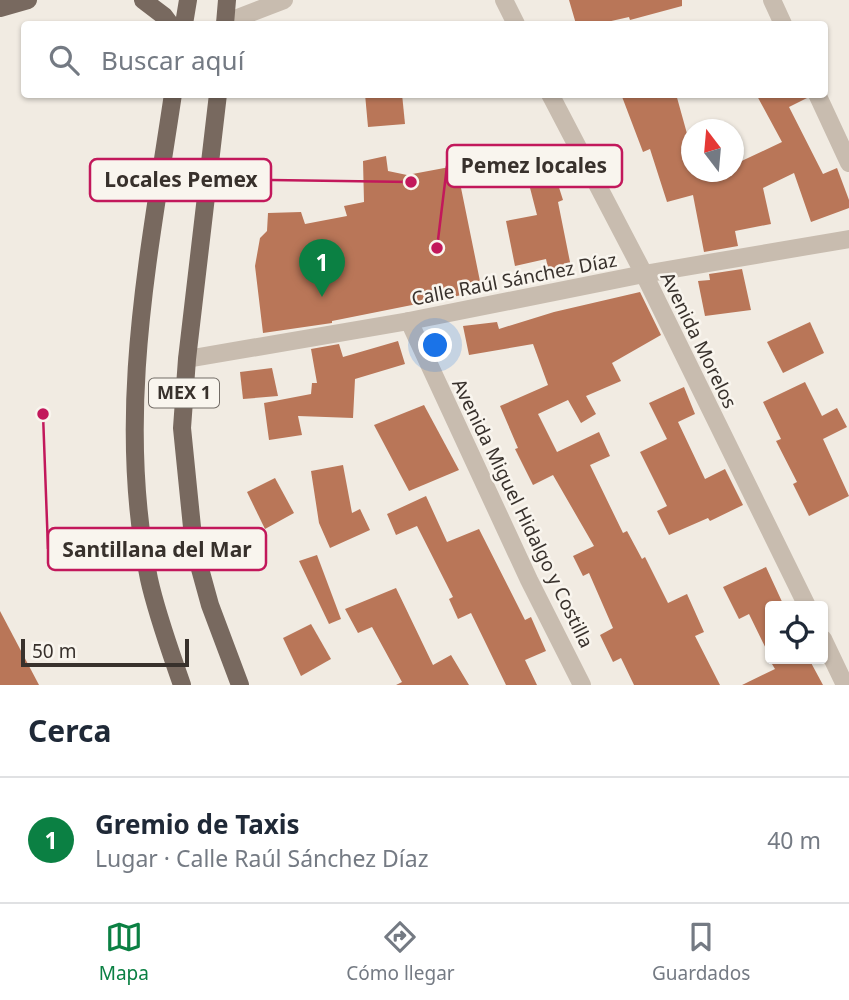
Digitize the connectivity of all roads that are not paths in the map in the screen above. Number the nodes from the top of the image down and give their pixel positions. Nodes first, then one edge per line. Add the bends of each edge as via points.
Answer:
1 (28, 0) edge
2 (143, 0) edge
3 (188, 0) edge
4 (227, 0) edge
5 (284, 0) edge
6 (505, 0) edge
7 (772, 0) edge
8 (0, 8) edge
9 (168, 21) edge
10 (184, 21) edge
11 (225, 21) edge
12 (232, 21) edge
13 (515, 21) edge
14 (782, 21) edge
15 (172, 98) edge
16 (218, 98) edge
17 (552, 98) edge
18 (819, 98) edge
19 (849, 163) edge
20 (849, 239) edge
21 (644, 274) junction
22 (409, 321) junction
23 (187, 359) junction
24 (805, 601) edge
25 (828, 649) edge
26 (182, 685) edge
27 (240, 685) edge
28 (582, 685) edge
29 (845, 685) edge

1 - 8 main road
2 - 9 main road
3 - 10 main road
4 - 11 main road
5 - 12 street
6 - 13 street
7 - 14 street
15 - 26 main road, MEX 1 via 140,318 134,451 149,578
16 - 23 main road, MEX 1
17 - 21 street, Avenida Morelos
18 - 19 street
20 - 21 street, Calle Raúl Sánchez Díaz
21 - 22 street, Calle Raúl Sánchez Díaz
21 - 24 street, Avenida Morelos
22 - 23 street, Calle Raúl Sánchez Díaz
22 - 28 street, Avenida Miguel Hidalgo y Costilla
23 - 27 main road, MEX 1 via 182,428 194,547
25 - 29 street

